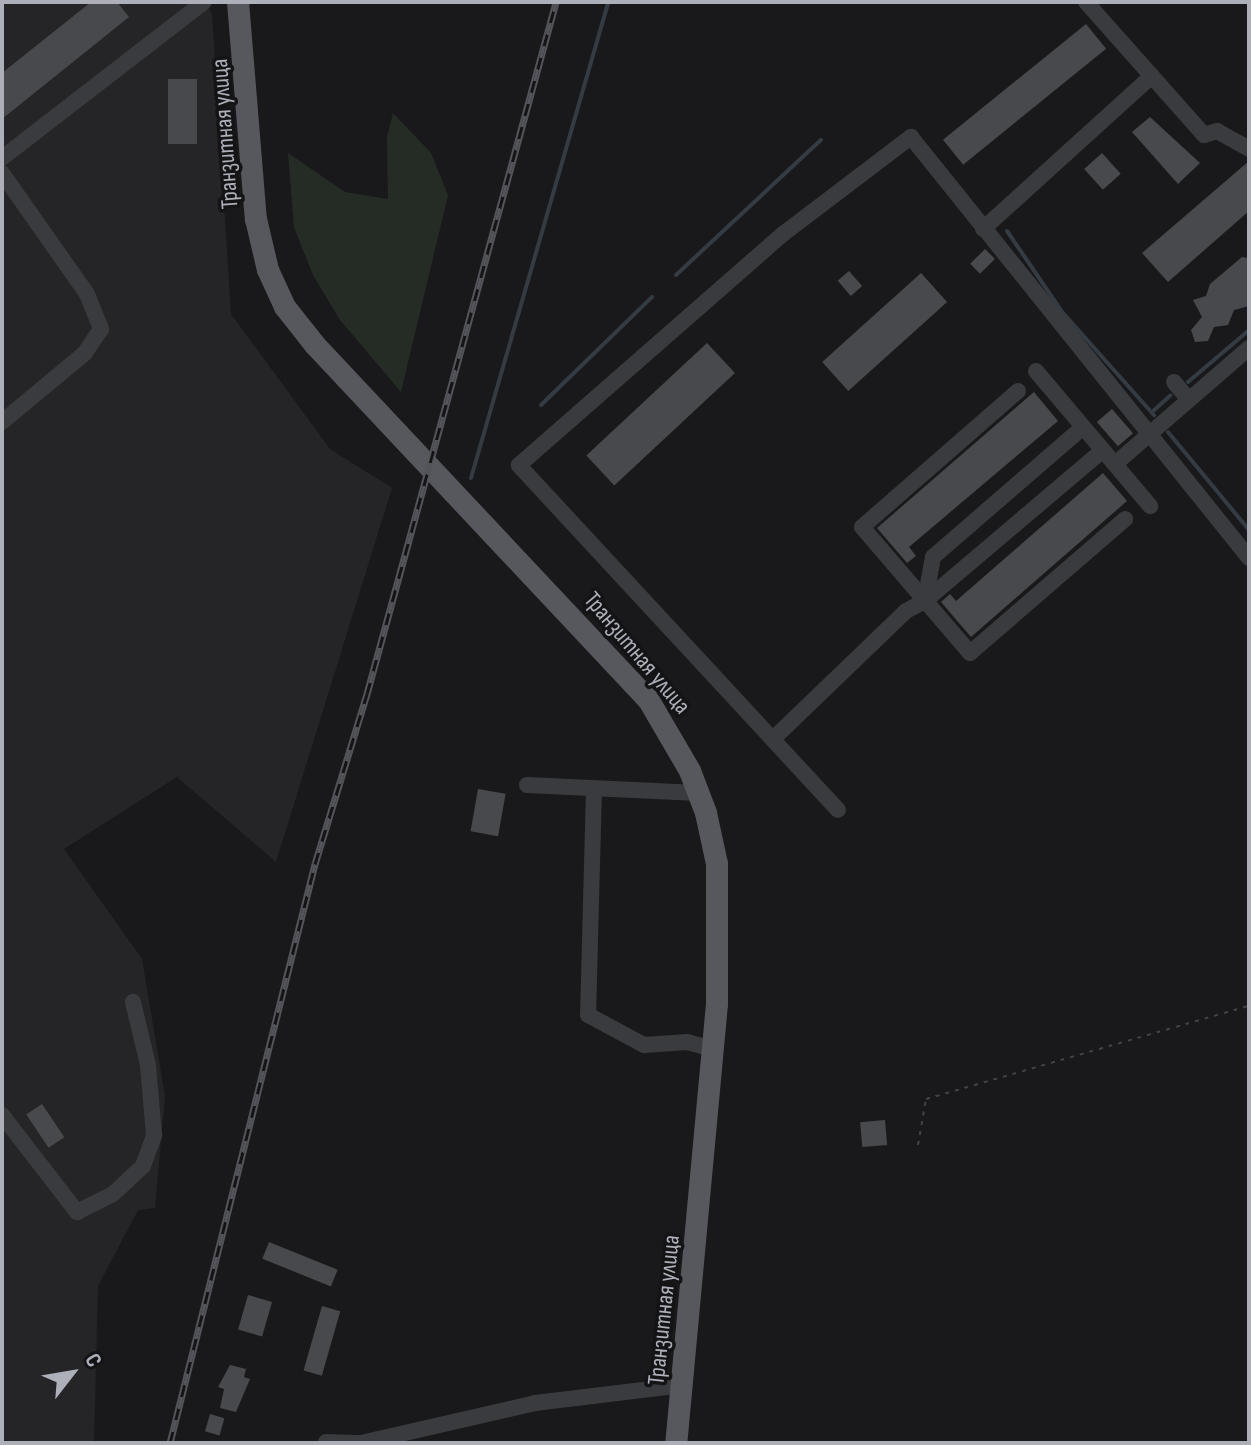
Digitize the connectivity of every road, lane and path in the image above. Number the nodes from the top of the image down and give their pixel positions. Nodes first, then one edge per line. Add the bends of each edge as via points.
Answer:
1 (204, 2) edge
2 (238, 2) edge
3 (1086, 2) edge
4 (1152, 76) junction
5 (1249, 149) edge
6 (2, 158) edge
7 (2, 173) edge
8 (983, 229) junction
9 (1249, 348) edge
10 (1036, 371) dead end
11 (1174, 382) dead end
12 (1018, 391) dead end
13 (1189, 400) junction
14 (2, 422) edge
15 (1083, 427) junction
16 (1149, 434) junction
17 (1103, 450) junction
18 (1115, 464) junction
19 (1150, 506) dead end
20 (1125, 519) dead end
21 (1249, 558) edge
22 (925, 601) junction
23 (773, 739) junction
24 (527, 785) dead end
25 (594, 788) junction
26 (698, 793) junction
27 (838, 810) dead end
28 (133, 1002) dead end
29 (1249, 1006) edge
30 (714, 1049) junction
31 (2, 1115) edge
32 (918, 1145) dead end
33 (683, 1385) junction
34 (326, 1442) edge
35 (676, 1443) edge

1 - 6 lane
2 - 26 main road, Транзитная улица via 256,219 268,270 285,307 648,699 673,736
3 - 4 lane
4 - 5 lane via 1204,135 1217,131
4 - 8 lane
7 - 14 lane via 87,294 101,329 85,353
8 - 16 lane
8 - 23 lane via 911,137 783,234 519,465
9 - 13 lane
10 - 15 lane
11 - 13 lane
12 - 22 lane via 862,527
13 - 16 lane
15 - 17 lane
15 - 22 lane via 933,557
16 - 18 lane
16 - 21 lane
17 - 18 lane
17 - 22 lane
18 - 19 lane
20 - 22 lane via 970,653
22 - 23 lane via 906,611
23 - 27 lane
24 - 25 lane
25 - 26 lane
25 - 30 lane via 588,1015 644,1045 687,1042
26 - 30 main road, Транзитная улица via 717,864
28 - 31 lane via 148,1065 154,1135 143,1166 113,1194 77,1212
29 - 32 path via 926,1099
30 - 33 main road, Транзитная улица
33 - 34 lane via 535,1403 361,1443
33 - 35 main road, Транзитная улица

